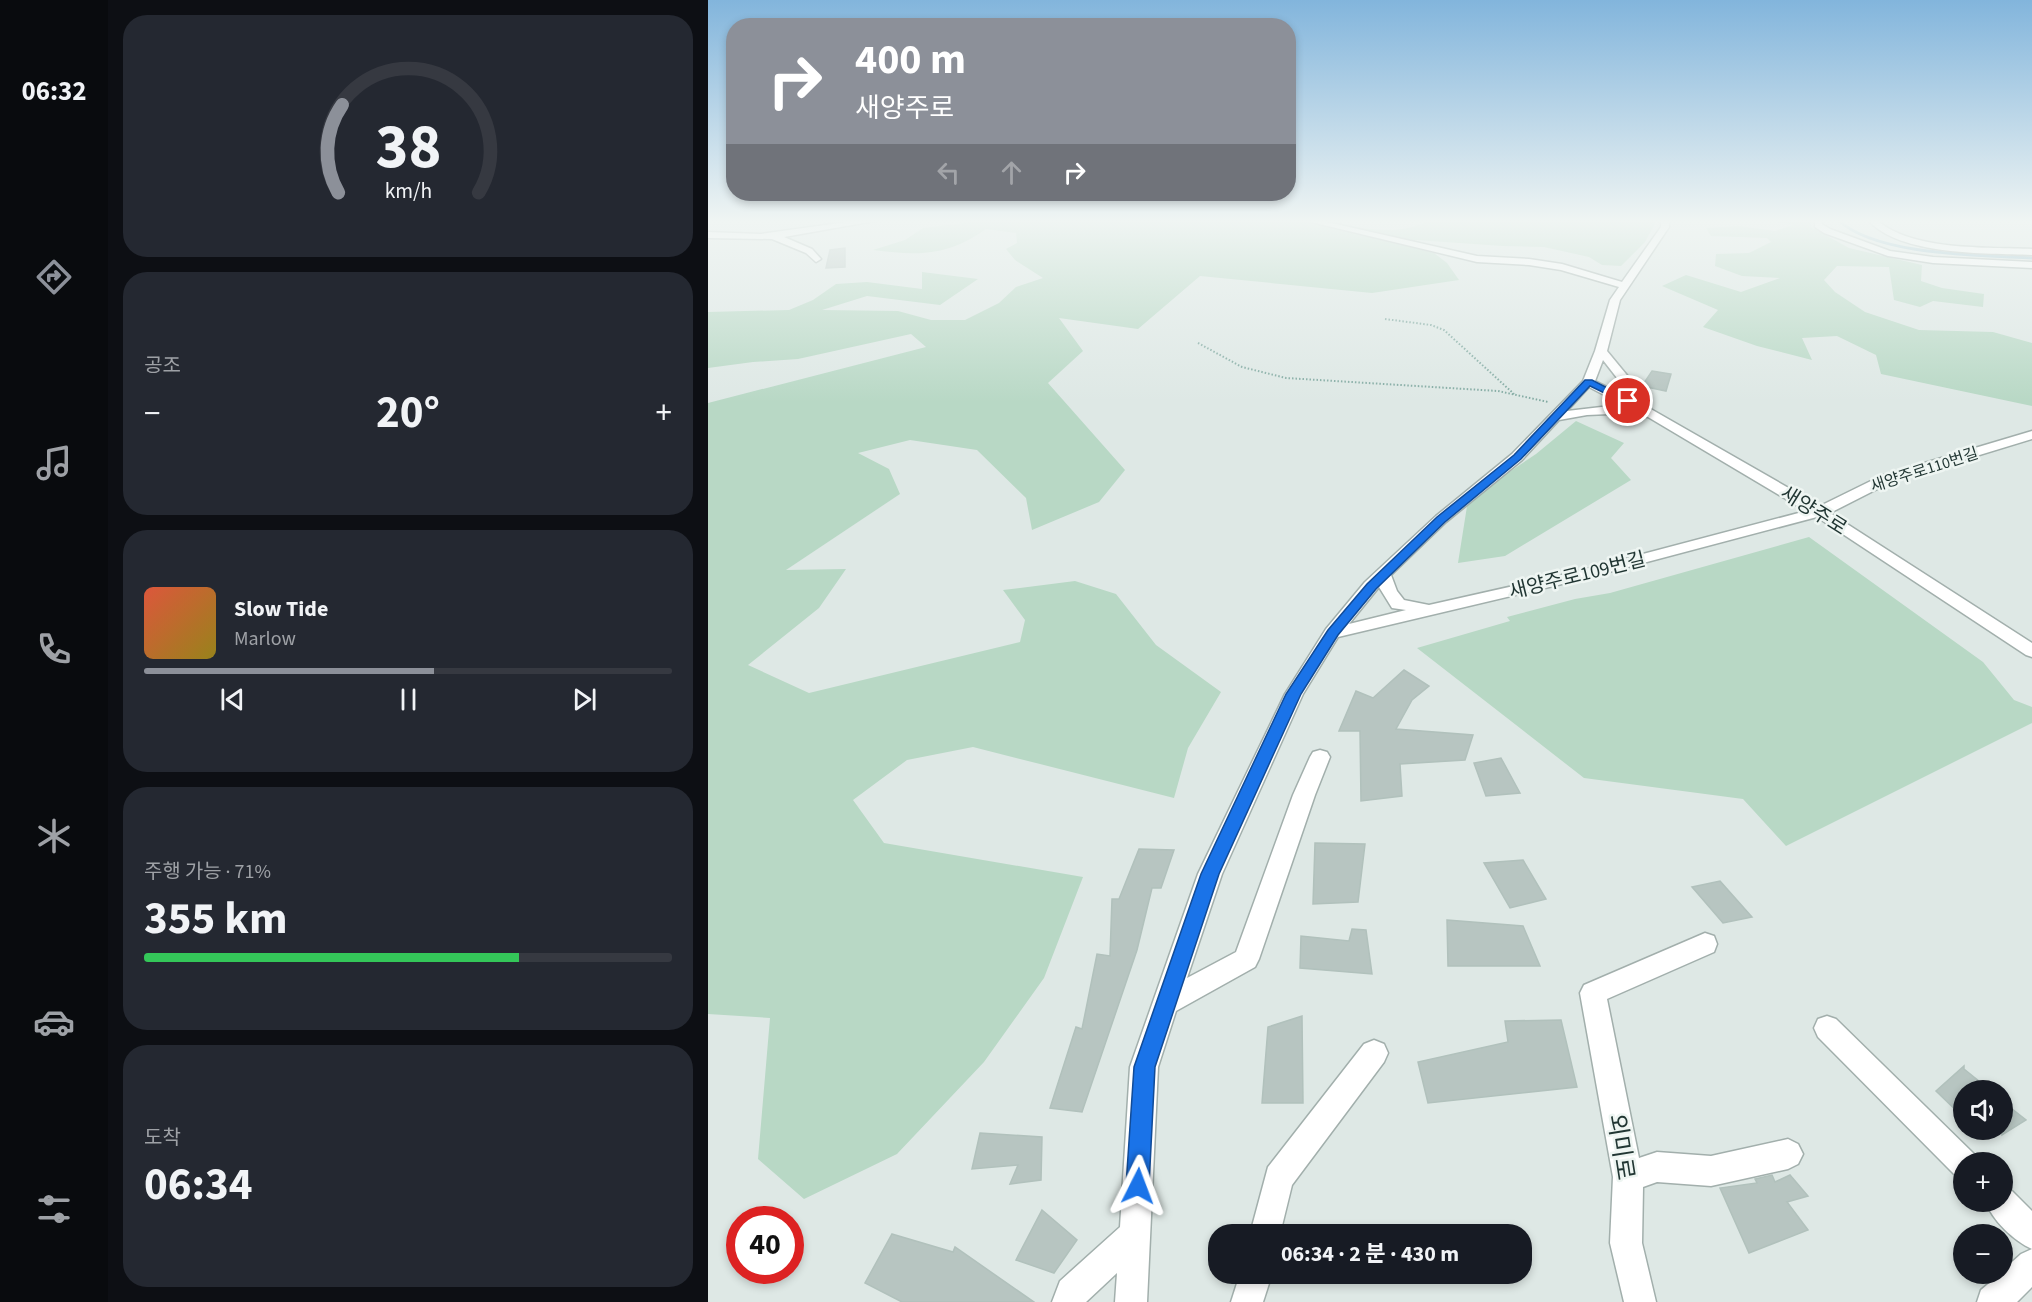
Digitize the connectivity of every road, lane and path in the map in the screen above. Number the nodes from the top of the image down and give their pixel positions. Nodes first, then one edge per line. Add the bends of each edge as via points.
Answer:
1 (1608, 281) edge
2 (1629, 281) edge
3 (1625, 286) junction
4 (1385, 319) dead end
5 (1197, 343) dead end
6 (1601, 351) junction
7 (1588, 382) junction
8 (1515, 394) junction
9 (1562, 412) junction
10 (1654, 415) junction
11 (2032, 435) edge
12 (1820, 512) junction
13 (1383, 575) junction
14 (1430, 610) junction
15 (1332, 633) junction
16 (2032, 651) edge
17 (1320, 757) dead end
18 (1705, 944) dead end
19 (1167, 1003) junction
20 (1827, 1029) dead end
21 (1374, 1053) dead end
22 (1953, 1153) edge
23 (1788, 1154) dead end
24 (1628, 1177) junction
25 (2011, 1212) edge
26 (1268, 1224) edge
27 (2032, 1233) edge
28 (1135, 1234) junction
29 (2032, 1265) edge
30 (1253, 1284) edge
31 (1068, 1302) edge
32 (1131, 1302) edge
33 (1247, 1302) edge
34 (1640, 1302) edge
35 (1993, 1302) edge

1 - 3 street
2 - 3 street
3 - 6 street via 1615,300
4 - 8 path via 1444,330
5 - 8 path via 1242,367 1286,378
6 - 7 street
6 - 10 street
7 - 9 street
7 - 10 street, 새양주로
8 - 9 path
9 - 10 street via 1610,410
9 - 13 street
10 - 12 street, 새양주로
11 - 12 street, 새양주로110번길 via 1886,479
12 - 14 street, 새양주로109번길
12 - 16 street, 새양주로
13 - 14 street via 1398,603
13 - 15 street
14 - 15 street, 새양주로109번길
15 - 19 street via 1294,694 1210,874
17 - 19 street via 1246,959
18 - 24 street, 외미로 via 1593,993
19 - 28 street via 1144,1067
20 - 22 street
21 - 26 street via 1279,1179
23 - 24 street via 1711,1171 1657,1167
24 - 34 street, 외미로 via 1626,1243
25 - 27 street
28 - 31 street via 1072,1293
28 - 32 street
29 - 35 street
30 - 33 street

